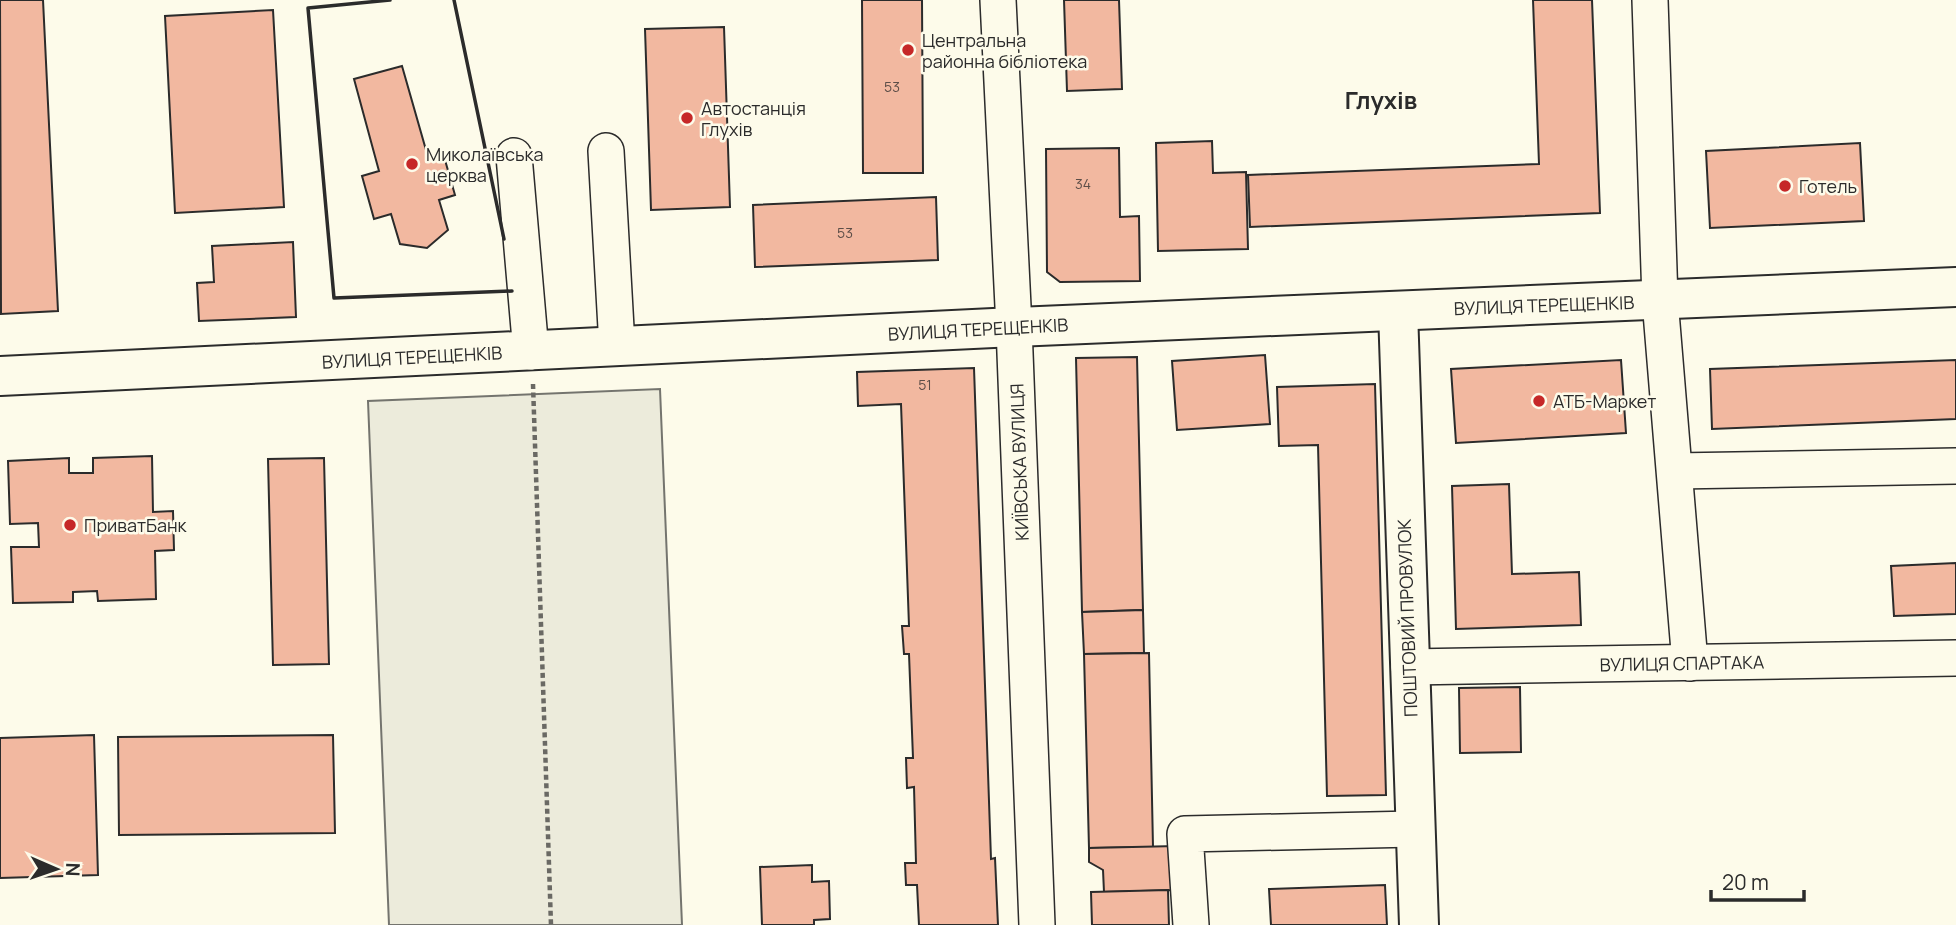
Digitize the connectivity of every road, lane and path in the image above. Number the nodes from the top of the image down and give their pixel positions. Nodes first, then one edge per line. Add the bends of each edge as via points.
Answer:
1 (998, 0) edge
2 (1650, 0) edge
3 (606, 150) dead end
4 (514, 156) dead end
5 (1956, 287) edge
6 (1660, 300) junction
7 (1398, 311) junction
8 (1014, 327) junction
9 (617, 346) junction
10 (531, 352) junction
11 (0, 376) edge
12 (1956, 466) edge
13 (1675, 471) junction
14 (1956, 658) edge
15 (1690, 663) junction
16 (1409, 667) junction
17 (1414, 829) junction
18 (551, 925) edge
19 (1037, 925) edge
20 (1191, 925) edge
21 (1419, 925) edge

1 - 8 street, КИЇВСЬКА ВУЛИЦЯ
2 - 6 street
3 - 9 street
4 - 10 street
5 - 6 main road, ВУЛИЦЯ ТЕРЕЩЕНКІВ
6 - 7 main road, ВУЛИЦЯ ТЕРЕЩЕНКІВ
6 - 13 street
7 - 8 main road, ВУЛИЦЯ ТЕРЕЩЕНКІВ
7 - 16 main road, ПОШТОВИЙ ПРОВУЛОК
8 - 9 main road, ВУЛИЦЯ ТЕРЕЩЕНКІВ
8 - 19 street, КИЇВСЬКА ВУЛИЦЯ
9 - 10 main road, ВУЛИЦЯ ТЕРЕЩЕНКІВ
10 - 11 main road, ВУЛИЦЯ ТЕРЕЩЕНКІВ
10 - 18 path
12 - 13 street
13 - 15 street
14 - 15 street, ВУЛИЦЯ СПАРТАКА
15 - 16 street, ВУЛИЦЯ СПАРТАКА
16 - 17 main road, ПОШТОВИЙ ПРОВУЛОК
17 - 20 street via 1185,834
17 - 21 main road, ПОШТОВИЙ ПРОВУЛОК

